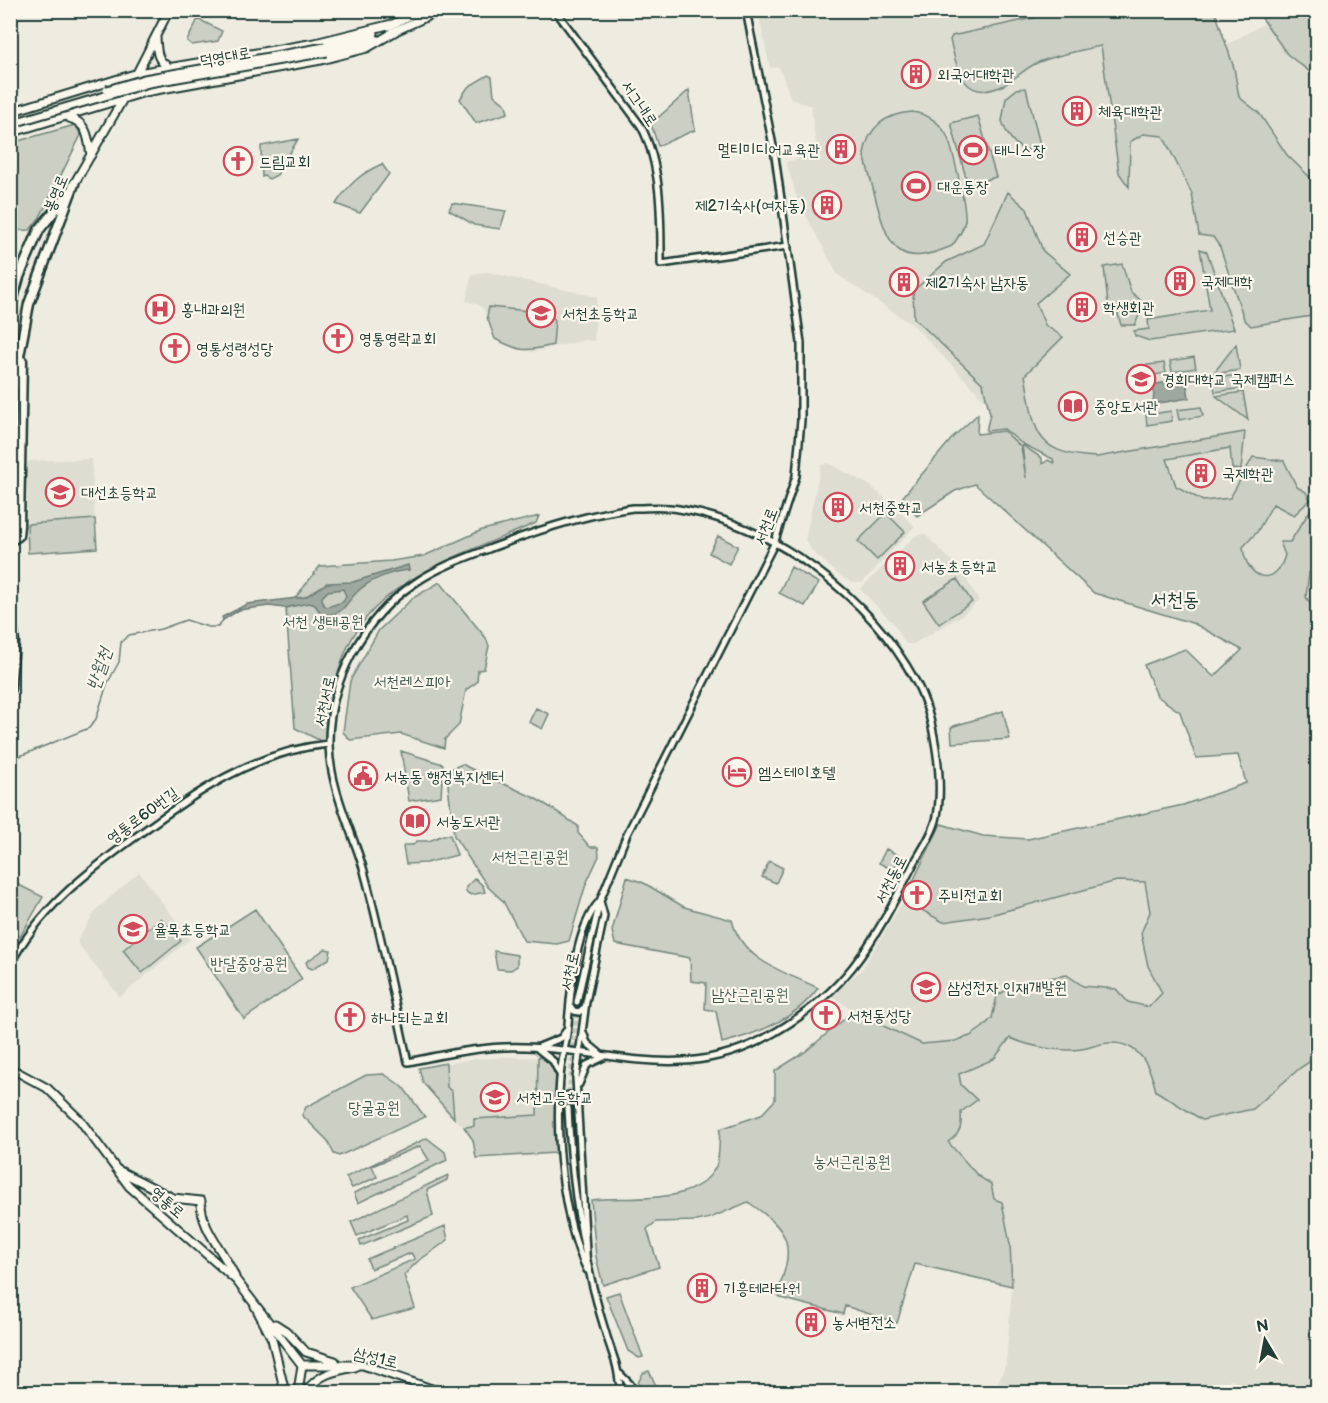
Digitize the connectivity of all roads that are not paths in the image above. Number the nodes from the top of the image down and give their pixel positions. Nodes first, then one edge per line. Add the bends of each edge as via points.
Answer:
1 (169, 10) edge
2 (422, 10) edge
3 (441, 10) edge
4 (555, 10) edge
5 (746, 10) edge
6 (394, 28) junction
7 (156, 36) junction
8 (326, 50) junction
9 (170, 68) junction
10 (138, 73) junction
11 (123, 100) junction
12 (10, 112) edge
13 (66, 117) junction
14 (10, 119) edge
15 (10, 124) edge
16 (10, 134) edge
17 (91, 155) junction
18 (73, 188) junction
19 (788, 246) junction
20 (10, 309) edge
21 (21, 349) junction
22 (10, 373) edge
23 (10, 403) edge
24 (10, 541) edge
25 (774, 544) junction
26 (10, 602) edge
27 (10, 689) edge
28 (329, 744) junction
29 (600, 901) junction
30 (10, 964) edge
31 (577, 1002) tunnel mouth
32 (570, 1006) junction
33 (585, 1007) junction
34 (568, 1027) junction
35 (582, 1030) junction
36 (537, 1048) junction
37 (564, 1051) junction
38 (578, 1053) junction
39 (604, 1057) junction
40 (10, 1068) edge
41 (560, 1077) junction
42 (578, 1087) junction
43 (560, 1099) junction
44 (578, 1101) junction
45 (568, 1108) tunnel mouth
46 (116, 1169) junction
47 (587, 1270) junction
48 (237, 1280) junction
49 (248, 1293) junction
50 (272, 1323) junction
51 (340, 1363) junction
52 (302, 1365) junction
53 (363, 1365) junction
54 (620, 1374) junction
55 (285, 1392) edge
56 (298, 1392) edge
57 (306, 1392) edge
58 (440, 1392) edge
59 (622, 1392) edge
60 (634, 1392) edge

1 - 7 main road, 봉영로
2 - 6 main road, 덕영대로
3 - 6 main road, 덕영대로
4 - 19 street, 서그내로 via 650,142 657,177 661,264
5 - 19 street, 서천로
6 - 8 main road, 덕영대로 via 369,42
6 - 9 main road
6 - 11 main road via 367,48 145,92
7 - 9 main road via 158,57
7 - 10 main road, 봉영로
8 - 14 main road, 덕영대로, bridge via 144,79
8 - 15 main road, 덕영대로, bridge via 149,83
9 - 10 main road
10 - 11 main road, 봉영로
10 - 12 main road
11 - 13 main road
11 - 17 main road, 봉영로
13 - 16 main road
13 - 17 main road via 85,128
17 - 18 main road, 봉영로
18 - 20 highway via 39,230
18 - 21 highway, 봉영로 via 29,304
19 - 25 street, 서천로 via 801,343 801,420 796,476
21 - 22 highway
21 - 23 highway, 봉영로
21 - 24 highway via 19,526 18,536
25 - 28 street, 서천서로 via 712,516 676,508 633,508 552,526 462,560 401,593 369,627 338,685
25 - 29 street, 서천로 via 627,834
25 - 39 street, 서천동로 via 834,583 879,629 917,684 939,777 937,818 861,959 842,982 798,1018 750,1045 678,1063
26 - 27 highway via 14,643
28 - 30 street, 영통로60번길 via 305,746 261,759 187,798 80,878 49,909
28 - 36 street, 서천서로 via 336,789 377,920 408,1062 486,1047
29 - 31 street, 서천로
29 - 32 street via 589,913
29 - 33 street via 604,916
32 - 33 street via 579,1012
32 - 34 street
33 - 35 street
34 - 36 street via 561,1038
34 - 37 street
35 - 38 street
35 - 39 street via 587,1043
36 - 37 street, 서천서로
36 - 41 street via 555,1064
37 - 38 street, 서천동로
37 - 41 street
38 - 39 street, 서천동로
38 - 42 street
39 - 42 street via 583,1068
40 - 46 main road, 영통로 via 47,1088 80,1120
41 - 43 street
42 - 44 street
43 - 44 street via 569,1095
43 - 47 street via 565,1189 574,1244
44 - 47 street
45 - 47 street via 574,1192
46 - 48 main road, 영통로 via 129,1186
46 - 48 main road via 173,1198 201,1201 204,1224
47 - 54 street
48 - 49 main road, 영통로
49 - 50 main road, 영통로
49 - 55 main road via 272,1339
50 - 51 main road via 306,1352
50 - 52 main road, 영통로
51 - 52 main road, 삼성1로
51 - 53 main road, 삼성1로
52 - 56 main road
53 - 57 main road via 328,1373 316,1379
53 - 58 main road, 삼성1로
54 - 59 street
54 - 60 street

